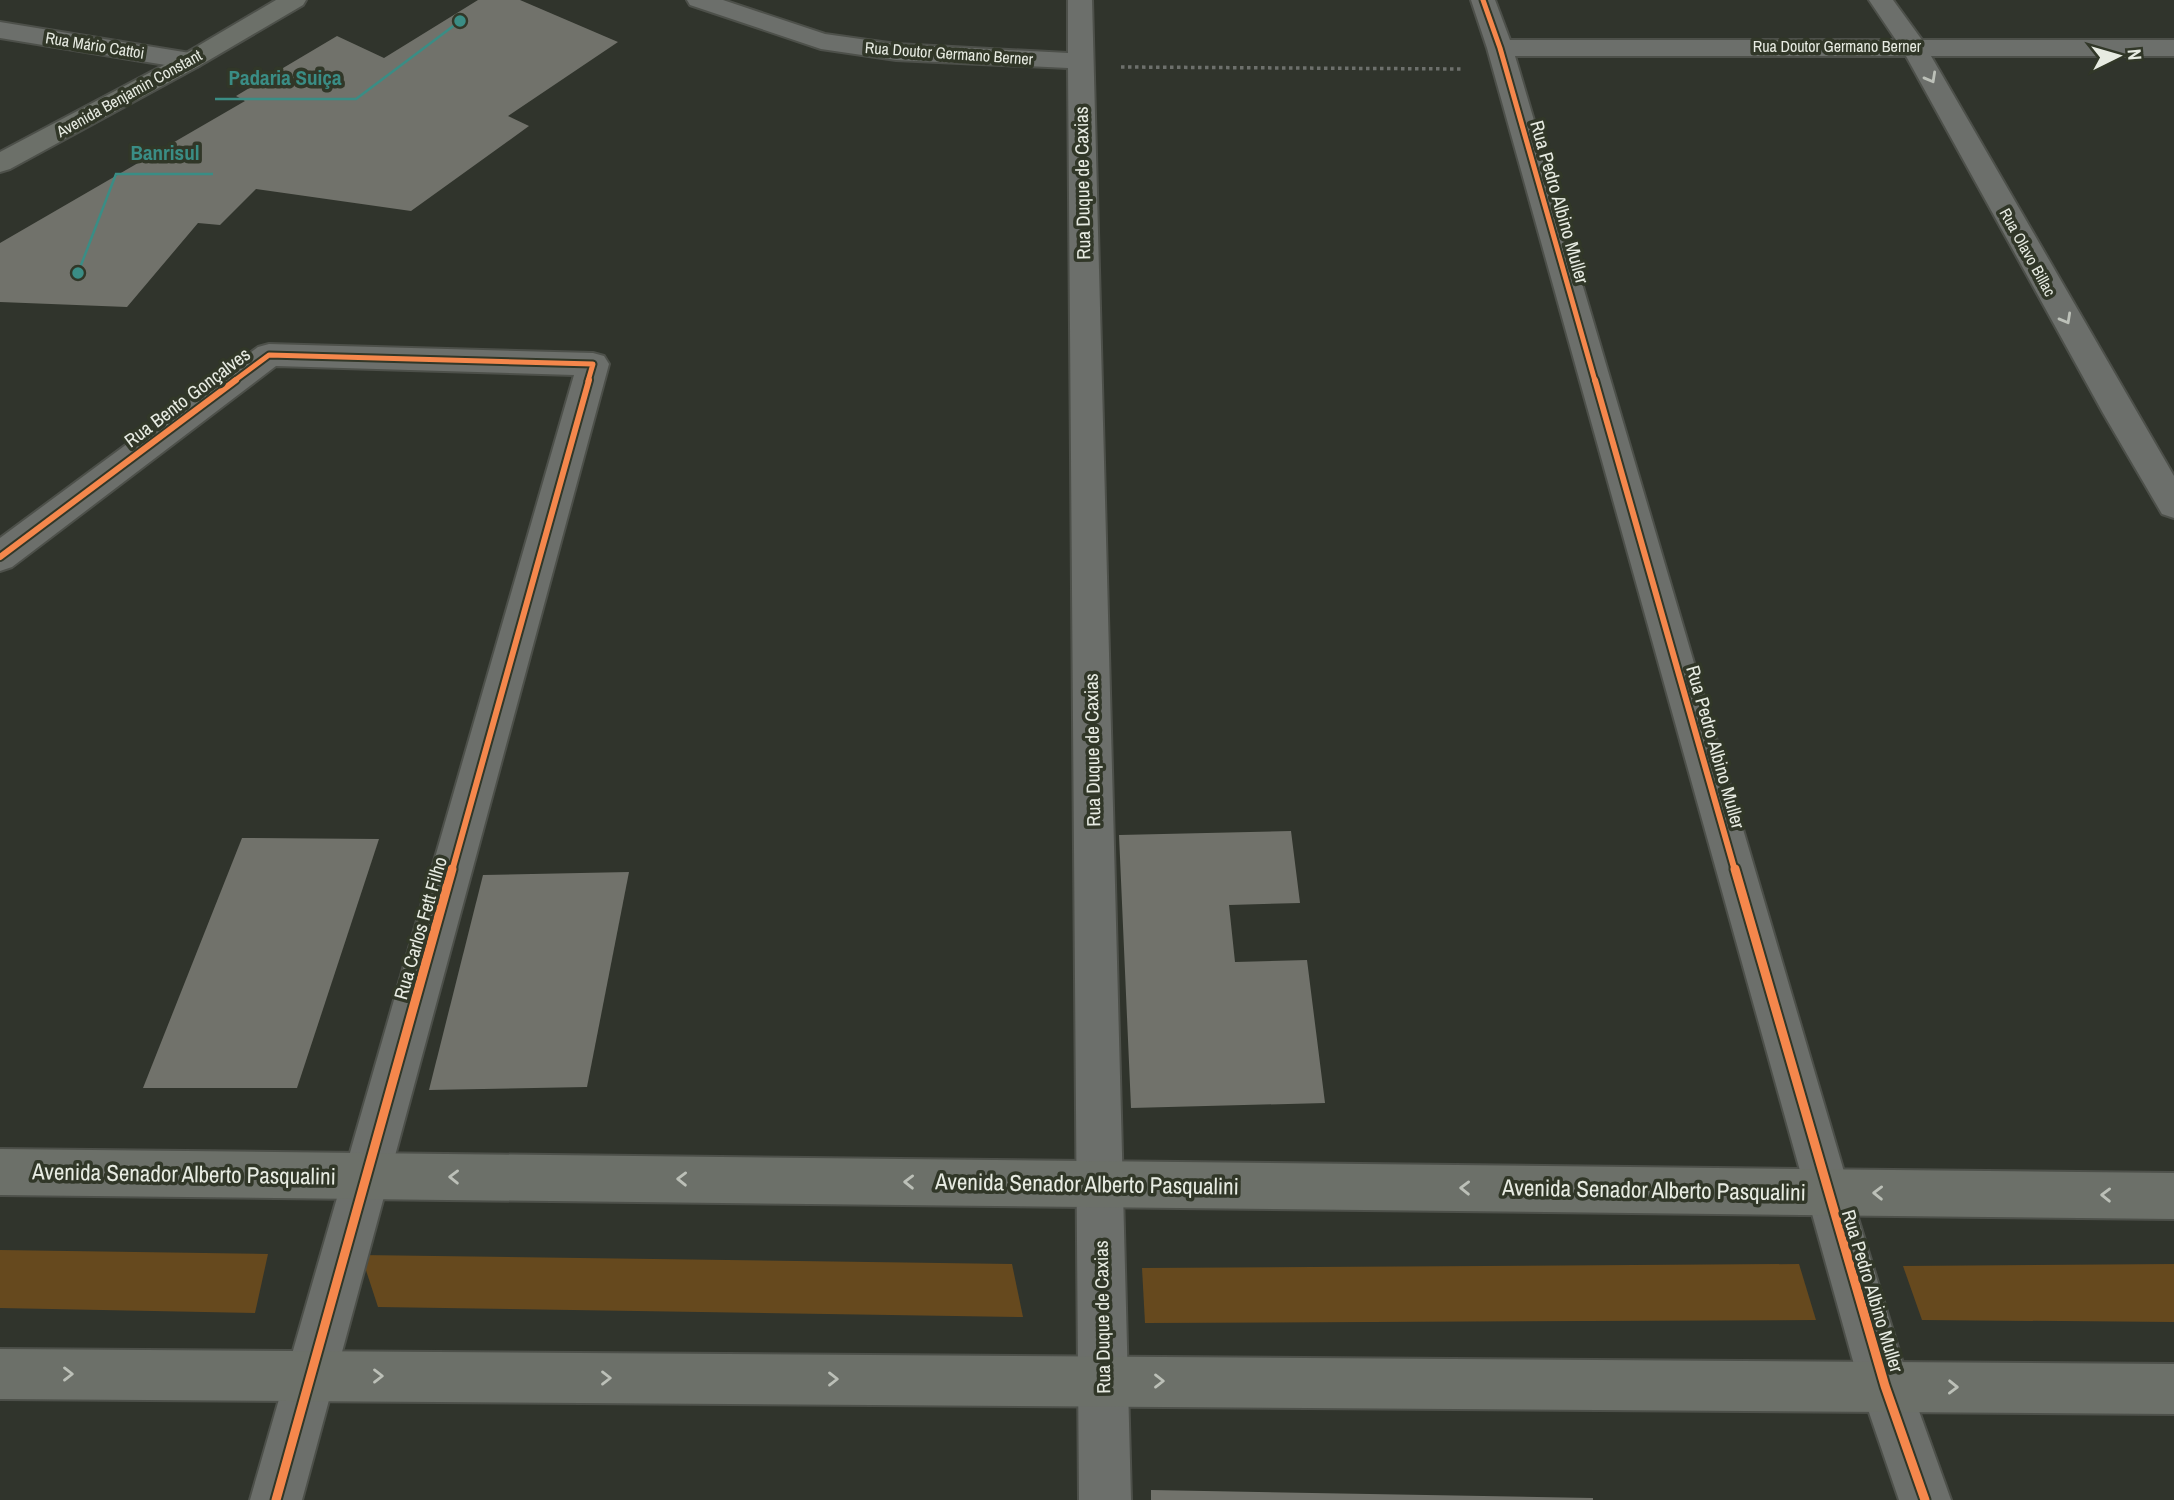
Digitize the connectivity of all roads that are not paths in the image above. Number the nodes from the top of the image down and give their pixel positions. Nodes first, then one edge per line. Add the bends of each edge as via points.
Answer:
1 (293, 0) edge
2 (699, 0) edge
3 (1080, 0) edge
4 (1483, 0) edge
5 (1881, 0) edge
6 (0, 30) edge
7 (1913, 46) junction
8 (2174, 48) edge
9 (1503, 58) junction
10 (190, 61) junction
11 (1079, 64) junction
12 (0, 163) edge
13 (593, 364) joint
14 (2174, 505) edge
15 (0, 557) edge
16 (0, 1172) edge
17 (367, 1176) junction
18 (1100, 1184) junction
19 (1827, 1192) junction
20 (2174, 1196) edge
21 (0, 1374) edge
22 (310, 1376) junction
23 (1103, 1381) junction
24 (1885, 1386) junction
25 (2174, 1389) edge
26 (276, 1500) edge
27 (1105, 1500) edge
28 (1924, 1500) edge

1 - 10 main road, Avenida Benjamin Constant
2 - 11 street, Rua Doutor Germano Berner via 821,41 896,52
3 - 11 street, Rua Duque de Caxias
4 - 9 street, Rua Pedro Albino Muller
5 - 7 street, Rua Olavo Billac
6 - 10 street, Rua Mário Cattoi
7 - 8 street, Rua Doutor Germano Berner
7 - 9 street, Rua Doutor Germano Berner
7 -> 14 street, Rua Olavo Billac
9 - 19 street, Rua Pedro Albino Muller
10 - 12 main road, Avenida Benjamin Constant
11 - 18 street, Rua Duque de Caxias
13 - 15 street, Rua Bento Gonçalves via 269,355
13 - 17 street, Rua Carlos Fett Filho
16 - 17 main road, Avenida Senador Alberto Pasqualini
18 -> 17 main road, Avenida Senador Alberto Pasqualini
17 - 22 street, Rua Carlos Fett Filho
19 -> 18 main road, Avenida Senador Alberto Pasqualini
18 - 23 street, Rua Duque de Caxias
20 -> 19 main road, Avenida Senador Alberto Pasqualini
19 - 24 street, Rua Pedro Albino Muller
21 -> 22 main road
22 -> 23 main road
22 - 26 street, Rua Carlos Fett Filho
23 -> 24 main road
23 - 27 street, Rua Duque de Caxias
24 -> 25 main road
24 - 28 street, Rua Pedro Albino Muller

